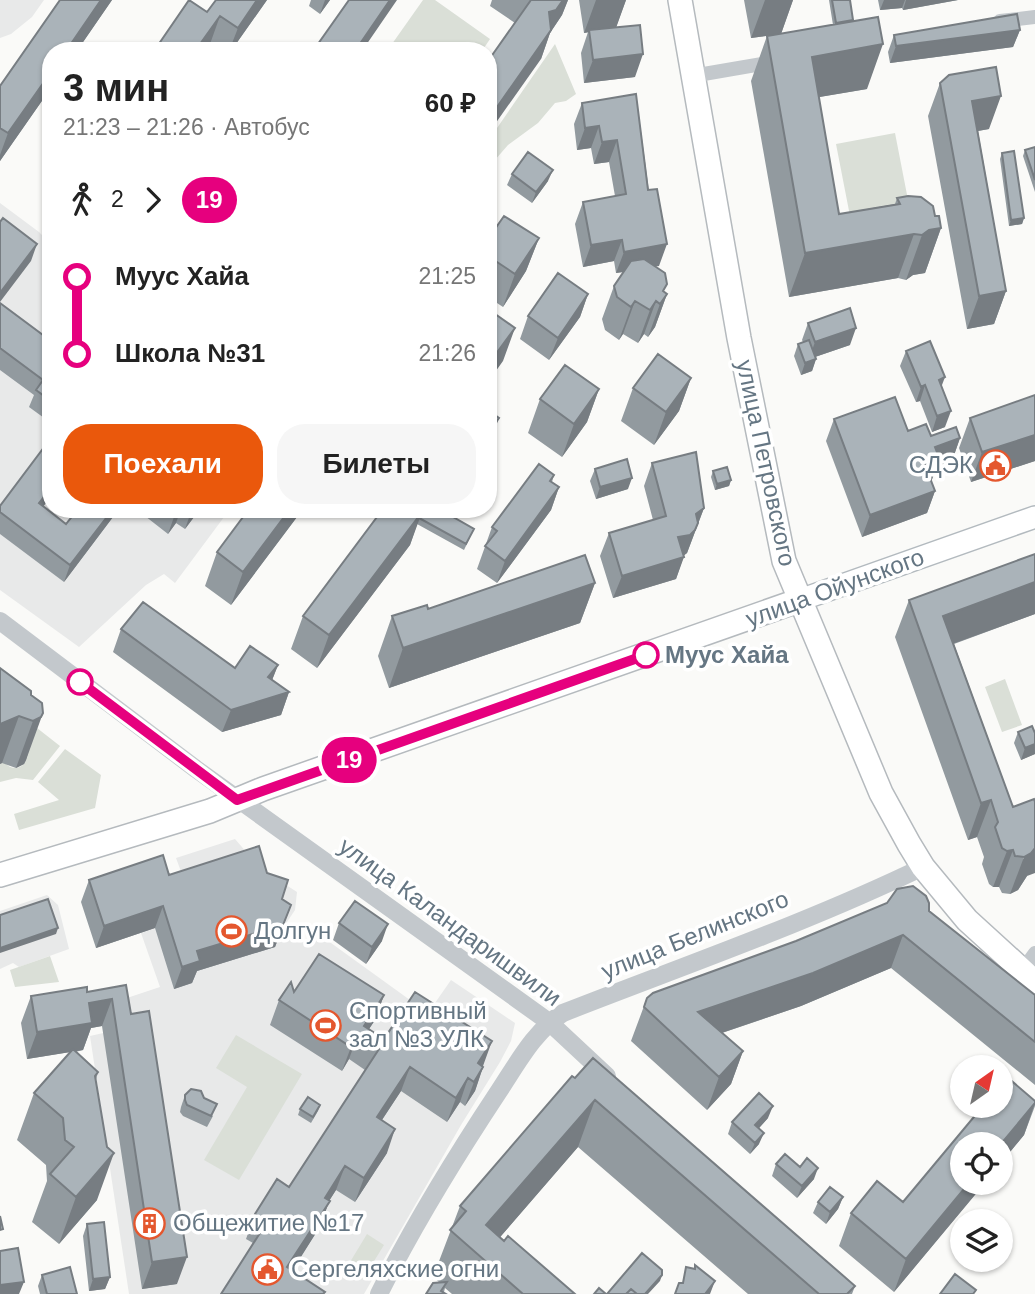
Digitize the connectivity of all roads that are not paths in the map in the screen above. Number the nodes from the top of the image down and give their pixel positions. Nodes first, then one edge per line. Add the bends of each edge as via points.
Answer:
1 (680, 0) edge
2 (1035, 17) edge
3 (990, 23) edge
4 (784, 60) edge
5 (692, 76) junction
6 (1035, 517) edge
7 (800, 600) junction
8 (0, 621) edge
9 (237, 800) junction
10 (923, 867) junction
11 (0, 875) edge
12 (1030, 968) edge
13 (549, 1022) junction
14 (623, 1091) edge
15 (379, 1294) edge

1 - 5 main road, улица Петровского
2 - 3 street
4 - 5 street
5 - 7 main road, улица Петровского via 780,544
6 - 7 main road, улица Ойунского
7 - 9 main road, улица Ойунского
7 - 10 main road, улица Петровского via 881,793
8 - 9 street, улица Каландаришвили
9 - 11 main road, улица Ойунского
9 - 13 street, улица Каландаришвили
10 - 12 main road, улица Петровского via 967,920
10 - 13 street, улица Белинского
13 - 14 street, улица Каландаришвили
13 - 15 street, улица Белинского via 472,1132

